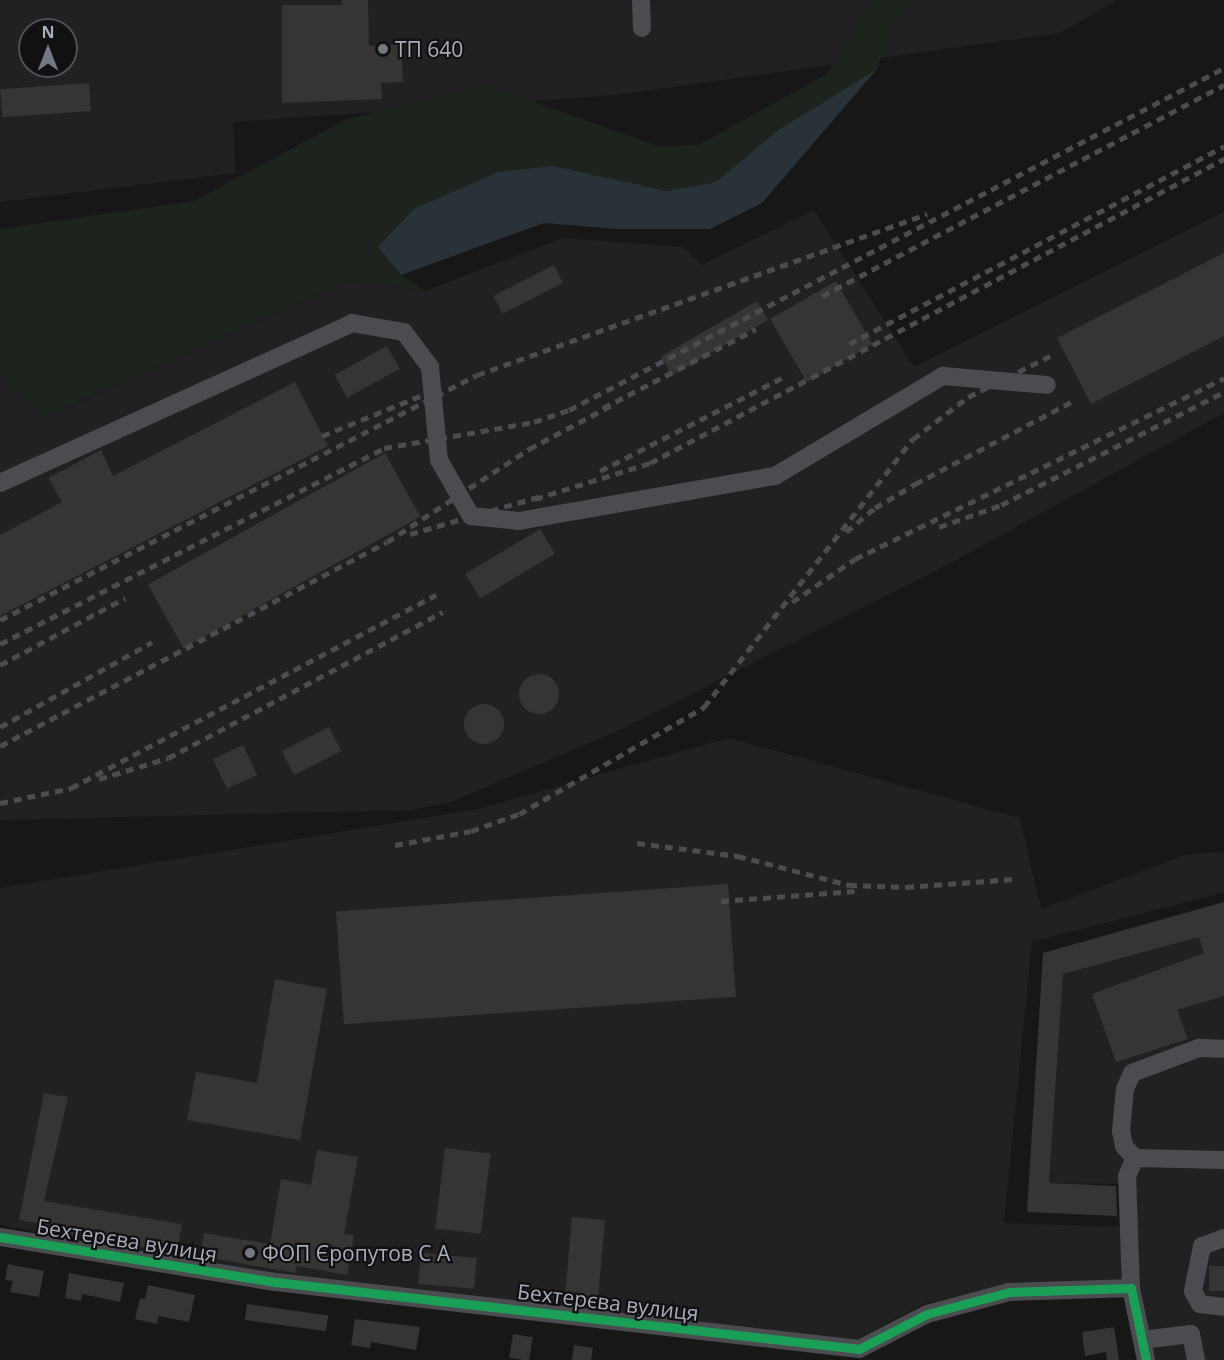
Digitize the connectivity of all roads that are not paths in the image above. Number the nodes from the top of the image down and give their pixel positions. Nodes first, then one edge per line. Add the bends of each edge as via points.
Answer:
1 (641, 0) edge
2 (642, 28) dead end
3 (1047, 385) dead end
4 (0, 483) edge
5 (1224, 1049) edge
6 (1135, 1158) junction
7 (1224, 1160) edge
8 (0, 1237) edge
9 (1224, 1238) edge
10 (1131, 1288) junction
11 (1224, 1307) edge
12 (1142, 1340) junction
13 (1146, 1360) edge
14 (1196, 1360) edge

1 - 2 street
3 - 4 street via 943,376 775,476 519,521 471,516 439,460 430,367 404,332 351,323
5 - 6 street via 1199,1047 1132,1073 1125,1089 1121,1131 1124,1146
6 - 7 street
6 - 10 street via 1127,1176
8 - 10 street, Бехтерєва вулиця via 276,1282 859,1349 927,1314 1009,1292
9 - 11 street via 1202,1246 1192,1291 1200,1304
10 - 12 street
12 - 13 street
12 - 14 street via 1191,1334

